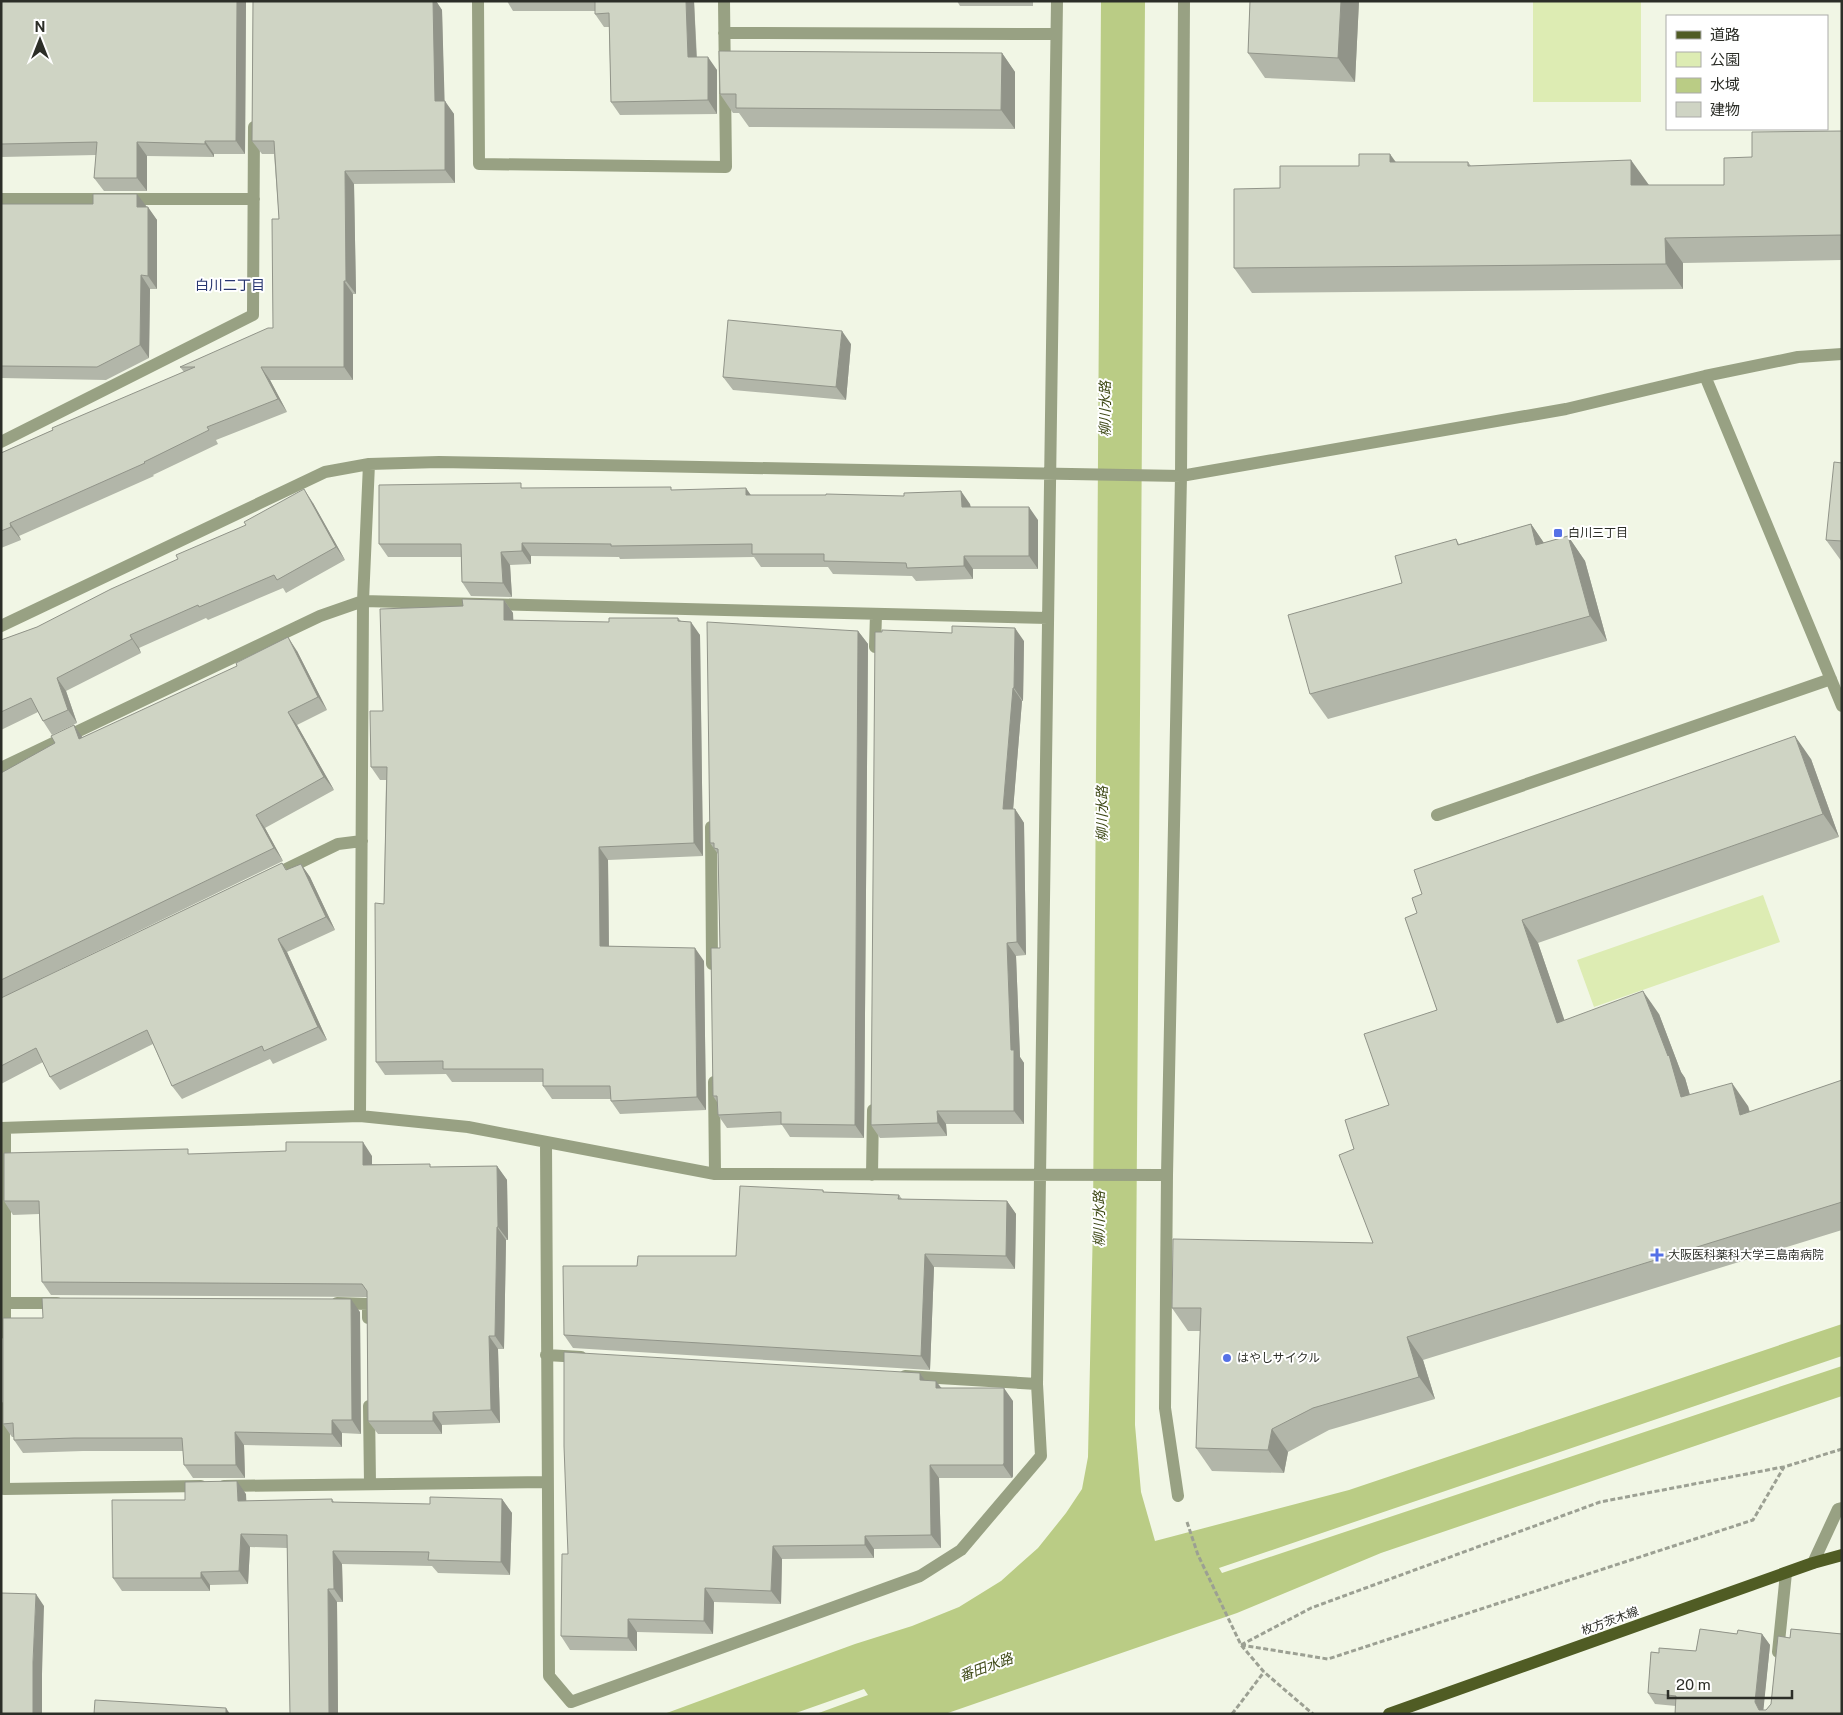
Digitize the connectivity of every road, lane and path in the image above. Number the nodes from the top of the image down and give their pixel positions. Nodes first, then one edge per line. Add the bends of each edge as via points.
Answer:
1 (478, 1) edge
2 (724, 1) edge
3 (1057, 1) edge
4 (1184, 1) edge
5 (724, 33) junction
6 (1056, 34) junction
7 (254, 110) edge
8 (1, 199) edge
9 (254, 199) junction
10 (1842, 354) edge
11 (1705, 376) junction
12 (1, 442) edge
13 (369, 464) junction
14 (1050, 474) junction
15 (1181, 476) junction
16 (363, 600) junction
17 (876, 614) junction
18 (1048, 618) junction
19 (1, 626) edge
20 (875, 663) edge
21 (1831, 679) junction
22 (1842, 706) edge
23 (1, 768) edge
24 (1437, 815) dead end
25 (710, 817) edge
26 (362, 841) junction
27 (258, 883) edge
28 (712, 976) edge
29 (714, 1065) edge
30 (873, 1096) edge
31 (360, 1116) junction
32 (3, 1128) edge
33 (546, 1142) junction
34 (715, 1174) junction
35 (872, 1175) junction
36 (1167, 1175) junction
37 (1040, 1176) junction
38 (5, 1303) junction
39 (73, 1303) edge
40 (328, 1304) edge
41 (368, 1332) edge
42 (5, 1342) edge
43 (546, 1355) junction
44 (595, 1358) edge
45 (890, 1375) edge
46 (1037, 1384) junction
47 (369, 1389) edge
48 (4, 1391) edge
49 (1842, 1448) edge
50 (1784, 1467) junction
51 (547, 1482) junction
52 (370, 1484) junction
53 (1178, 1496) joint
54 (1842, 1508) edge
55 (1842, 1555) edge
56 (1813, 1563) junction
57 (1786, 1573) junction
58 (1241, 1646) junction
59 (1776, 1667) edge
60 (1264, 1672) junction
61 (1232, 1714) edge
62 (1313, 1714) edge
63 (1388, 1714) edge

1 - 5 street via 479,164 726,167
2 - 5 street
3 - 6 street
4 - 15 street
5 - 6 street
6 - 14 street
7 - 9 street
8 - 9 street
9 - 12 street via 253,316
10 - 11 street via 1798,356
11 - 15 street via 1566,409
11 - 21 street
13 - 14 street via 449,462
13 - 16 street
13 - 19 street via 325,472
14 - 15 street
14 - 18 street
15 - 36 street
16 - 17 street via 708,614
16 - 23 street via 320,616
16 - 26 street
17 - 18 street
17 - 20 street
18 - 37 street
21 - 22 street
21 - 24 street
25 - 28 street
26 - 27 street via 338,844
26 - 31 street
29 - 34 street
30 - 35 street
31 - 32 street
31 - 33 street via 468,1127
32 - 38 street
33 - 34 street
33 - 43 street
34 - 35 street
35 - 37 street
36 - 37 street
36 - 53 street via 1165,1408
37 - 46 street
38 - 39 street
38 - 42 street
40 - 41 street via 368,1304
43 - 44 street
43 - 51 street
45 - 46 street
46 - 51 street via 1041,1456 962,1550 920,1576 571,1702 549,1676
47 - 52 street
48 - 52 street via 4,1489
49 - 50 path
50 - 58 path via 1600,1502 1311,1608
50 - 58 path via 1753,1520 1328,1659
51 - 52 street
53 - 58 path via 1198,1555
54 - 56 street via 1838,1509
55 - 56 main road, 枚方茨木線
56 - 57 main road, 枚方茨木線
57 - 59 street
57 - 63 main road, 枚方茨木線
58 - 60 path
60 - 61 path
60 - 62 path

